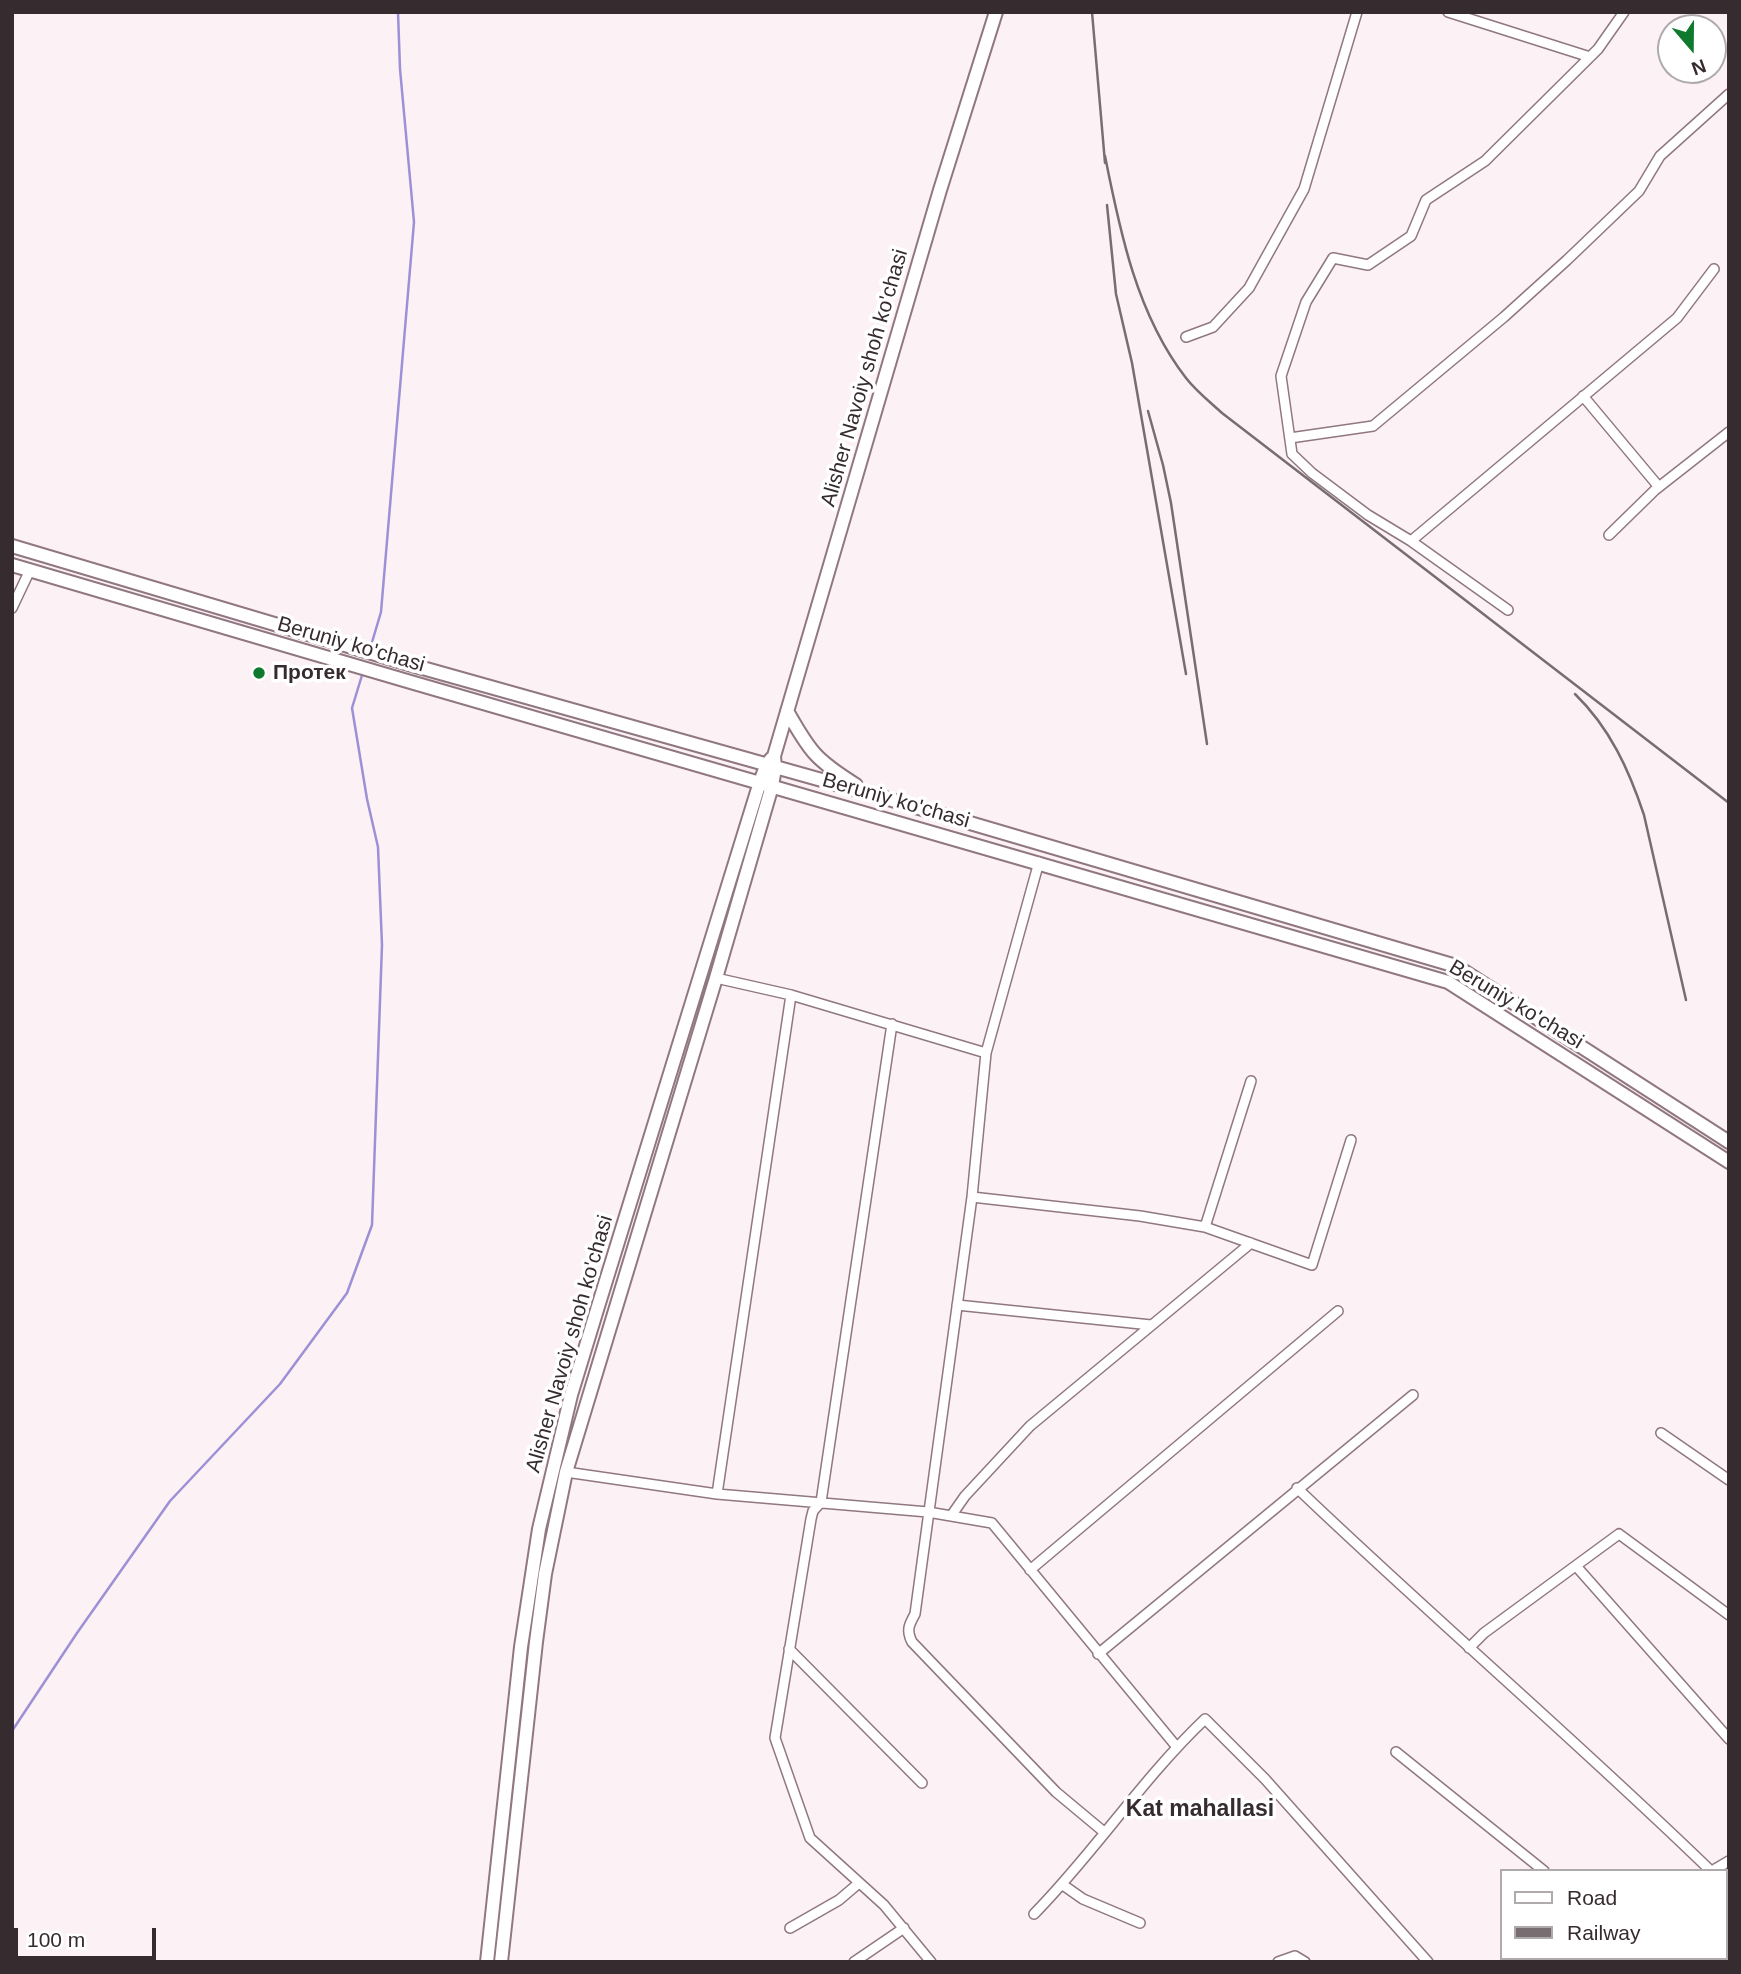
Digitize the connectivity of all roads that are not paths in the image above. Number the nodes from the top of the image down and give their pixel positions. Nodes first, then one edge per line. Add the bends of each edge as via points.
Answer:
1 (996, 12) edge
2 (1357, 12) edge
3 (1448, 12) edge
4 (1624, 12) edge
5 (1590, 57) junction
6 (1729, 94) edge
7 (1714, 269) dead end
8 (1186, 337) dead end
9 (1583, 396) junction
10 (1729, 432) edge
11 (1290, 438) junction
12 (1659, 487) junction
13 (1609, 535) dead end
14 (1411, 541) junction
15 (12, 546) edge
16 (12, 565) edge
17 (30, 570) junction
18 (12, 608) edge
19 (1508, 610) dead end
20 (235, 612) junction
21 (230, 630) junction
22 (787, 711) junction
23 (772, 763) junction
24 (766, 784) junction
25 (868, 793) junction
26 (1039, 862) junction
27 (716, 978) junction
28 (791, 995) junction
29 (892, 1024) junction
30 (986, 1053) junction
31 (1251, 1081) dead end
32 (1712, 1132) junction
33 (1351, 1140) dead end
34 (1729, 1142) edge
35 (1703, 1146) junction
36 (1729, 1162) edge
37 (972, 1197) junction
38 (1205, 1227) junction
39 (1251, 1243) junction
40 (957, 1305) junction
41 (1338, 1311) dead end
42 (1151, 1325) junction
43 (1413, 1395) dead end
44 (1661, 1433) dead end
45 (566, 1472) junction
46 (1729, 1480) edge
47 (1297, 1488) junction
48 (717, 1494) junction
49 (821, 1502) junction
50 (928, 1513) junction
51 (951, 1516) junction
52 (1576, 1566) junction
53 (1030, 1570) junction
54 (1729, 1615) edge
55 (1469, 1648) junction
56 (789, 1649) junction
57 (1098, 1654) junction
58 (1729, 1738) edge
59 (1176, 1746) junction
60 (1396, 1752) dead end
61 (922, 1783) dead end
62 (1104, 1832) junction
63 (1542, 1869) edge
64 (1710, 1869) edge
65 (859, 1883) junction
66 (1063, 1885) junction
67 (1034, 1914) dead end
68 (1140, 1923) dead end
69 (790, 1928) dead end
70 (904, 1928) junction
71 (487, 1962) edge
72 (502, 1962) edge
73 (854, 1962) edge
74 (931, 1962) edge
75 (1278, 1962) edge
76 (1305, 1962) edge
77 (1428, 1962) edge

1 - 22 main road, Alisher Navoiy shoh ko'chasi
2 - 8 street via 1304,189 1249,288 1213,327
3 - 5 street
4 - 5 street
5 - 11 street via 1485,161 1426,200 1411,236 1368,265 1333,258 1306,302 1281,376
6 - 11 street via 1660,156 1639,191 1567,260 1373,426
7 - 9 street via 1677,318
9 - 12 street
9 - 14 street
10 - 12 street
11 - 14 street via 1292,454 1311,473
12 - 13 street
14 - 19 street
15 - 20 main road, Beruniy ko'chasi
16 - 17 main road, Beruniy ko'chasi
17 - 18 street
17 - 21 main road, Beruniy ko'chasi
20 - 21 main road
20 - 23 main road, Beruniy ko'chasi
21 - 24 main road, Beruniy ko'chasi
22 - 23 main road, Alisher Navoiy shoh ko'chasi
22 - 25 main road via 813,755
23 - 24 main road, Alisher Navoiy shoh ko'chasi
23 - 25 main road, Beruniy ko'chasi
24 - 26 main road, Beruniy ko'chasi
24 - 27 main road, Alisher Navoiy shoh ko'chasi
24 - 71 main road, Alisher Navoiy shoh ko'chasi via 571,1395 539,1529 521,1647
25 - 32 main road, Beruniy ko'chasi via 1456,966
26 - 30 street
26 - 35 main road, Beruniy ko'chasi via 1448,982
27 - 28 street
27 - 45 main road, Alisher Navoiy shoh ko'chasi
28 - 29 street
28 - 48 street
29 - 30 street
29 - 49 street
30 - 37 street
31 - 38 street
32 - 34 main road, Beruniy ko'chasi
32 - 35 main road
33 - 39 street via 1312,1265
35 - 36 main road, Beruniy ko'chasi
37 - 38 street
37 - 40 street
38 - 39 street
39 - 42 street
40 - 42 street
40 - 50 street
41 - 53 street
42 - 51 street via 1030,1426
43 - 47 street
44 - 46 street
45 - 48 street
45 - 72 main road, Alisher Navoiy shoh ko'chasi via 545,1574
47 - 55 street
47 - 57 street
48 - 49 street
49 - 50 street
49 - 56 street via 811,1519
50 - 51 street
50 - 62 street via 915,1614 907,1628 912,1642 1056,1792
51 - 53 street via 992,1523
52 - 54 street via 1619,1534
52 - 55 street
52 - 58 street
53 - 57 street
55 - 64 street
56 - 61 street
56 - 65 street via 775,1738 810,1838
57 - 59 street
59 - 62 street
59 - 77 street via 1205,1719 1265,1779
60 - 63 street
62 - 66 street
65 - 69 street
65 - 70 street
66 - 67 street
66 - 68 street via 1083,1899
70 - 73 street
70 - 74 street
75 - 76 street via 1295,1956

